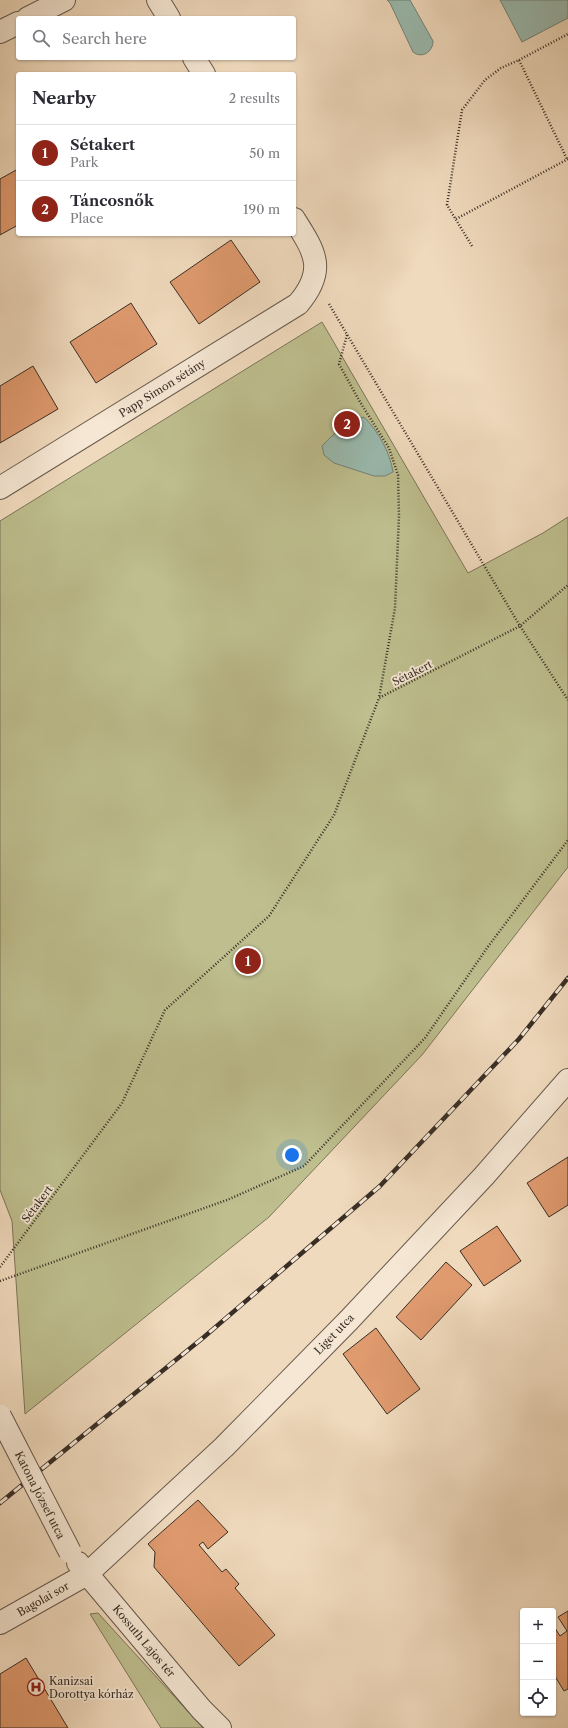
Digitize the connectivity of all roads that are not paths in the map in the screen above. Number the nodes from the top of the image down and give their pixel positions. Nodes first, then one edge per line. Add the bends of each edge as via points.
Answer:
1 (64, 0) edge
2 (158, 0) edge
3 (32, 16) edge
4 (168, 16) edge
5 (16, 24) edge
6 (0, 32) edge
7 (195, 60) edge
8 (203, 72) edge
9 (296, 222) edge
10 (0, 488) edge
11 (568, 1080) edge
12 (0, 1416) edge
13 (70, 1552) joint
14 (86, 1574) junction
15 (0, 1623) edge
16 (220, 1728) edge

1 - 3 street
2 - 4 street
5 - 6 street
7 - 8 street
9 - 10 street, Papp Simon sétány via 311,245 314,256 314,279 298,304
11 - 14 street, Liget utca via 484,1176 338,1331 224,1446
12 - 13 street, Katona József utca, bridge
13 - 14 street, Kossuth Lajos tér
14 - 15 street, Bagolai sor
14 - 16 street, Kossuth Lajos tér

